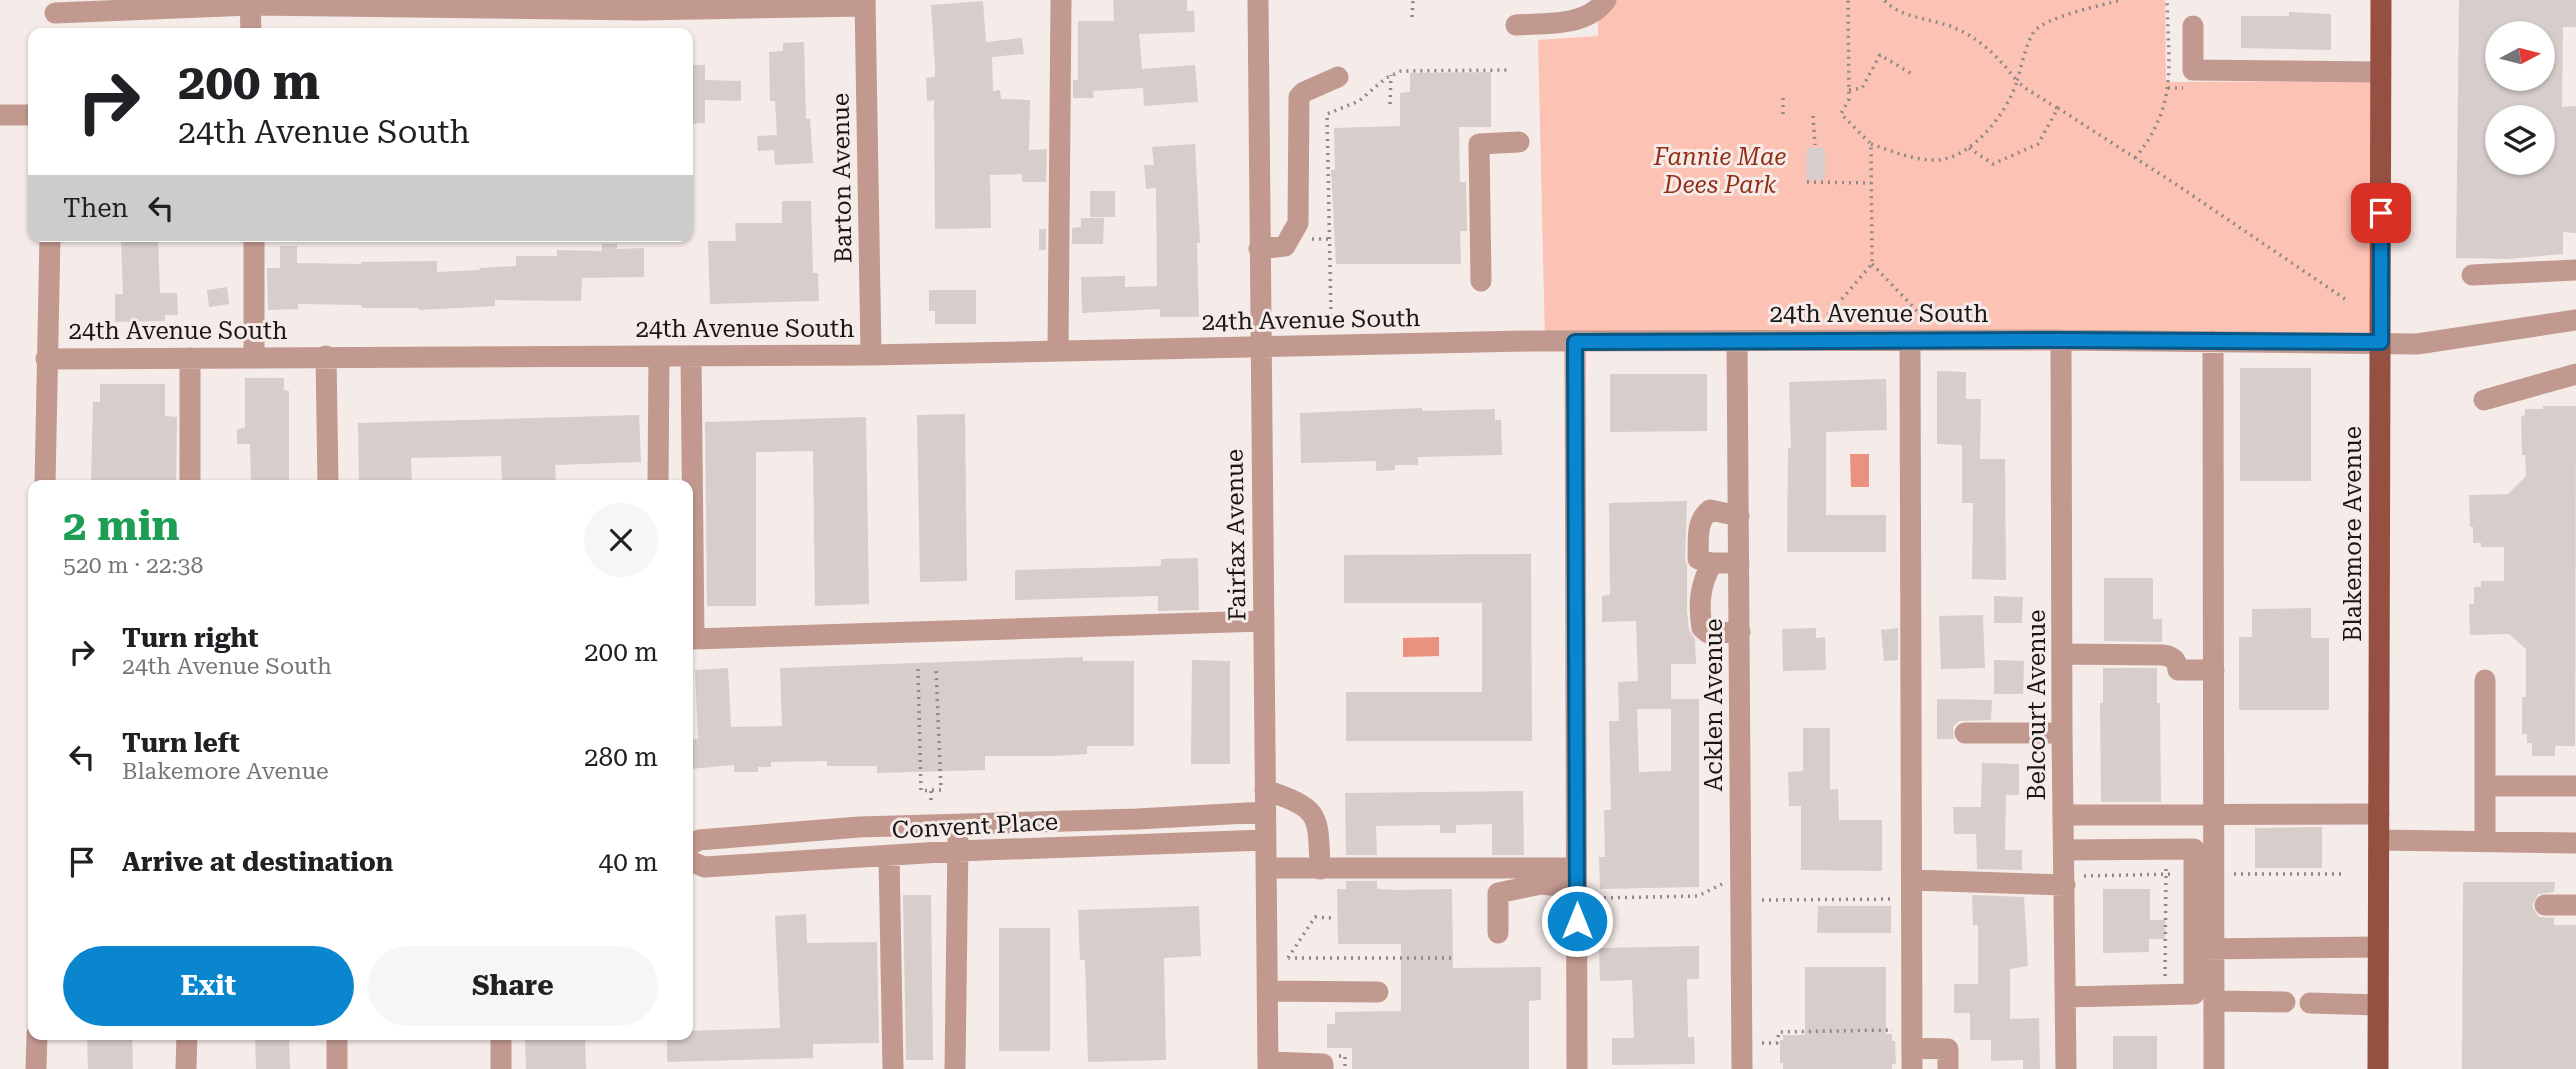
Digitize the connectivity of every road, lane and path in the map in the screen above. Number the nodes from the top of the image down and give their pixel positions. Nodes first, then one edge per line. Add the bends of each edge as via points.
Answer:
1 (1061, 0) edge
2 (1258, 0) edge
3 (1413, 0) edge
4 (1606, 0) edge
5 (1848, 0) edge
6 (1884, 0) edge
7 (2121, 0) edge
8 (2167, 0) edge
9 (2381, 0) edge
10 (250, 3) edge
11 (865, 3) edge
12 (430, 4) edge
13 (642, 5) edge
14 (55, 15) edge
15 (1412, 17) dead end
16 (1516, 25) dead end
17 (2193, 26) dead end
18 (251, 28) edge
19 (1507, 70) dead end
20 (2381, 72) junction
21 (1912, 74) dead end
22 (1391, 75) junction
23 (1338, 77) dead end
24 (2017, 81) junction
25 (1849, 90) junction
26 (1783, 97) dead end
27 (1390, 104) dead end
28 (2058, 108) junction
29 (0, 115) edge
30 (28, 115) edge
31 (1813, 116) dead end
32 (1783, 117) dead end
33 (1519, 142) dead end
34 (1871, 144) junction
35 (1815, 145) dead end
36 (1969, 148) junction
37 (2135, 158) junction
38 (1807, 182) dead end
39 (1871, 183) junction
40 (1307, 239) dead end
41 (1328, 239) junction
42 (50, 242) edge
43 (254, 242) edge
44 (1259, 249) junction
45 (1872, 264) junction
46 (2576, 270) edge
47 (2472, 275) dead end
48 (1481, 281) dead end
49 (2345, 299) dead end
50 (1828, 315) dead end
51 (1920, 315) dead end
52 (1331, 316) dead end
53 (2576, 320) edge
54 (2061, 340) junction
55 (1737, 341) junction
56 (1910, 341) junction
57 (2213, 341) junction
58 (1575, 342) junction
59 (2381, 342) junction
60 (1260, 348) junction
61 (1058, 350) junction
62 (871, 355) junction
63 (326, 356) junction
64 (659, 356) junction
65 (691, 356) junction
66 (254, 357) junction
67 (190, 358) junction
68 (46, 359) junction
69 (2576, 374) edge
70 (2484, 400) dead end
71 (45, 480) edge
72 (190, 480) edge
73 (328, 480) edge
74 (659, 480) edge
75 (692, 480) edge
76 (1739, 516) junction
77 (693, 545) edge
78 (1712, 563) junction
79 (1739, 563) junction
80 (1263, 621) junction
81 (1740, 632) junction
82 (2062, 654) junction
83 (918, 668) dead end
84 (936, 668) dead end
85 (2214, 670) junction
86 (2485, 680) dead end
87 (1965, 733) dead end
88 (2062, 733) junction
89 (2485, 786) junction
90 (2576, 786) edge
91 (931, 790) junction
92 (1265, 790) junction
93 (930, 802) dead end
94 (1265, 812) junction
95 (2214, 814) junction
96 (2379, 814) junction
97 (2064, 815) junction
98 (958, 823) junction
99 (1265, 840) junction
100 (2379, 840) junction
101 (2485, 842) junction
102 (693, 843) edge
103 (2576, 843) edge
104 (2166, 849) junction
105 (2064, 850) junction
106 (957, 852) junction
107 (889, 856) junction
108 (693, 862) edge
109 (1266, 868) junction
110 (1320, 869) junction
111 (2166, 874) junction
112 (2204, 874) junction
113 (2344, 874) dead end
114 (2084, 876) dead end
115 (1912, 880) junction
116 (1582, 882) junction
117 (1724, 883) dead end
118 (2065, 885) junction
119 (1896, 899) dead end
120 (1762, 900) dead end
121 (2545, 905) dead end
122 (2576, 905) edge
123 (1333, 918) dead end
124 (1498, 933) dead end
125 (2378, 947) junction
126 (2204, 949) junction
127 (1453, 958) dead end
128 (1267, 991) junction
129 (1378, 992) dead end
130 (2165, 994) junction
131 (2207, 996) junction
132 (2066, 997) junction
133 (2286, 1002) dead end
134 (2310, 1003) dead end
135 (2378, 1005) junction
136 (1895, 1030) dead end
137 (37, 1040) edge
138 (187, 1040) edge
139 (337, 1040) edge
140 (501, 1040) edge
141 (1762, 1043) dead end
142 (1912, 1059) edge
143 (1268, 1065) edge
144 (36, 1069) edge
145 (186, 1069) edge
146 (337, 1069) edge
147 (501, 1069) edge
148 (893, 1069) edge
149 (955, 1069) edge
150 (1323, 1069) edge
151 (1577, 1069) edge
152 (1742, 1069) edge
153 (1948, 1069) edge
154 (2066, 1069) edge
155 (2214, 1069) edge
156 (2378, 1069) edge

1 - 61 street
2 - 44 street, Fairfax Avenue
3 - 15 path
4 - 16 street via 1594,13 1568,22
5 - 25 path
6 - 24 path via 1919,19 1965,33 1993,53
7 - 24 path via 2037,29
8 - 37 path via 2167,99 2155,131
9 - 20 main road, Blakemore Avenue
10 - 12 street
10 - 14 street
10 - 18 street
11 - 13 street
11 - 62 street, Barton Avenue
12 - 13 street
17 - 20 street via 2193,70
19 - 22 path via 1408,70
20 - 59 main road, Blakemore Avenue
21 - 25 path via 1881,55 1862,88
22 - 27 path
22 - 41 path via 1359,101 1327,114
23 - 44 street via 1299,97 1298,223 1285,246
24 - 28 path
24 - 36 path via 1996,123
25 - 34 path via 1841,114
26 - 32 path
28 - 36 path via 2038,144 1993,164
28 - 37 path
29 - 30 street
31 - 35 path
33 - 48 street via 1479,144
34 - 36 path via 1909,157 1938,160
34 - 39 path
37 - 49 path
38 - 39 path
39 - 45 path
40 - 41 path
41 - 52 path
42 - 68 street
43 - 66 street
44 - 60 street, Fairfax Avenue
45 - 50 path
45 - 51 path
46 - 47 street
53 - 59 street, 24th Avenue South via 2417,344
54 - 56 street, 24th Avenue South
54 - 57 street, 24th Avenue South
54 - 82 street, Belcourt Avenue
55 - 56 street, 24th Avenue South
55 - 58 street, 24th Avenue South
55 - 76 street, Acklen Avenue
56 - 115 street
57 - 59 street, 24th Avenue South
57 - 85 street
58 - 60 street, 24th Avenue South
58 - 116 street
59 - 96 main road, Blakemore Avenue
60 - 61 street, 24th Avenue South
60 - 80 street, Fairfax Avenue
61 - 62 street, 24th Avenue South
62 - 65 street, 24th Avenue South
63 - 64 street, 24th Avenue South
63 - 66 street, 24th Avenue South
63 - 73 street
64 - 65 street, 24th Avenue South
64 - 74 street
65 - 75 street
66 - 67 street, 24th Avenue South
67 - 68 street, 24th Avenue South
67 - 72 street
68 - 71 street
69 - 70 street
76 - 78 street via 1710,510 1699,520 1698,559
76 - 79 street, Acklen Avenue
77 - 80 street via 694,639
78 - 79 street
78 - 81 street via 1702,582 1702,628 1708,633
79 - 81 street, Acklen Avenue
80 - 92 street, Fairfax Avenue
81 - 152 street, Acklen Avenue
82 - 85 street via 2162,655 2174,659 2178,670
82 - 88 street, Belcourt Avenue
83 - 91 path via 921,790
84 - 91 path via 941,790
85 - 95 street
86 - 89 street
87 - 88 street
88 - 97 street, Belcourt Avenue
89 - 90 street
89 - 101 street
91 - 93 path
92 - 94 street, Fairfax Avenue
92 - 110 street via 1312,812 1318,823
94 - 98 street, Convent Place
94 - 99 street, Fairfax Avenue
95 - 96 street
95 - 97 street
95 - 112 street
96 - 100 main road, Blakemore Avenue
97 - 105 street, Belcourt Avenue
98 - 102 street, Convent Place via 859,827
98 - 106 street
99 - 106 street, Convent Place
99 - 109 street, Fairfax Avenue
100 - 101 street
100 - 125 main road, Blakemore Avenue
101 - 103 street
104 - 105 street
104 - 111 path
104 - 112 street via 2194,849
105 - 118 street, Belcourt Avenue
106 - 107 street, Convent Place
106 - 149 street
107 - 108 street, Convent Place via 704,867
107 - 148 street
109 - 110 street
109 - 128 street, Fairfax Avenue
110 - 116 street
111 - 112 path
111 - 114 path
111 - 130 path
112 - 113 path
112 - 126 street
115 - 118 street
115 - 142 street
116 - 117 path via 1597,899 1698,896
116 - 124 street via 1498,892
116 - 151 street
118 - 132 street, Belcourt Avenue
119 - 120 path
121 - 122 street
123 - 127 path via 1315,917 1288,958
125 - 126 street
125 - 135 main road, Blakemore Avenue
126 - 131 street
128 - 129 street
128 - 143 street, Fairfax Avenue
130 - 131 street
130 - 132 street
131 - 133 street
131 - 155 street
132 - 154 street, Belcourt Avenue
134 - 135 street
135 - 156 main road, Blakemore Avenue
136 - 141 path via 1779,1032 1777,1043
137 - 144 street
138 - 145 street
139 - 146 street
140 - 147 street
142 - 153 street via 1948,1049
143 - 150 street via 1323,1064

